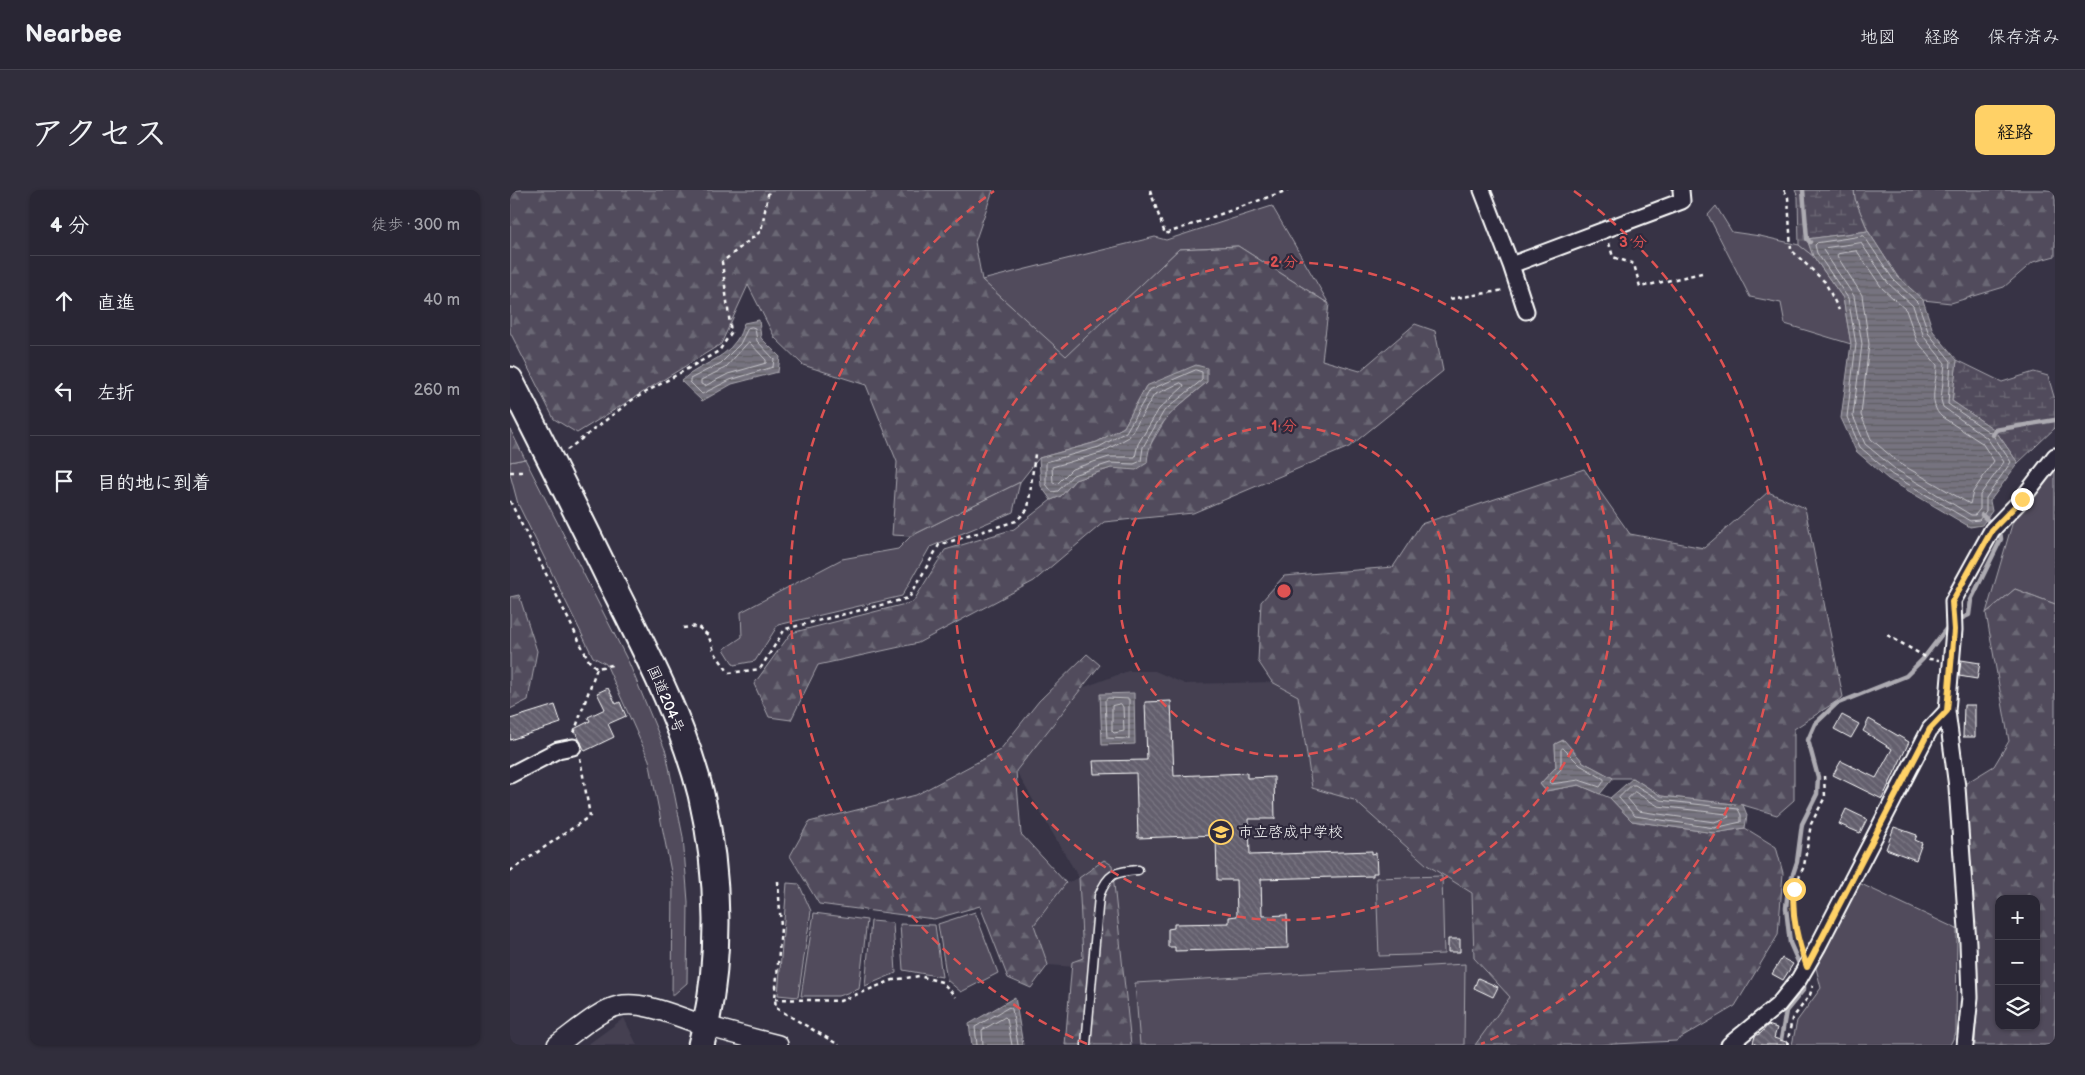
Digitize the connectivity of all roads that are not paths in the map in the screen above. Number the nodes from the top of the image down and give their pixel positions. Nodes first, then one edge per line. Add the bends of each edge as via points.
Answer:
1 (1482, 190) edge
2 (1681, 190) edge
3 (1511, 265) junction
4 (1526, 311) dead end
5 (510, 380) edge
6 (2055, 456) edge
7 (1947, 711) junction
8 (573, 747) road end
9 (510, 775) edge
10 (1138, 870) dead end
11 (703, 1035) edge
12 (557, 1045) edge
13 (778, 1045) edge
14 (1086, 1045) edge
15 (1729, 1045) edge
16 (1965, 1045) edge

1 - 3 street
2 - 3 street via 1682,201
3 - 4 street
5 - 11 highway, 国道204号 via 650,661 687,750 700,793 714,875 715,918 712,994
6 - 7 street via 2022,499 1995,527 1952,602
7 - 15 street via 1930,729 1803,973 1778,1004
7 - 16 street via 1957,787 1968,943 1970,997
8 - 9 street via 558,750
10 - 14 lane via 1116,872 1105,880 1099,896
11 - 12 street via 656,1009 630,1005 617,1006 602,1013
11 - 13 street

